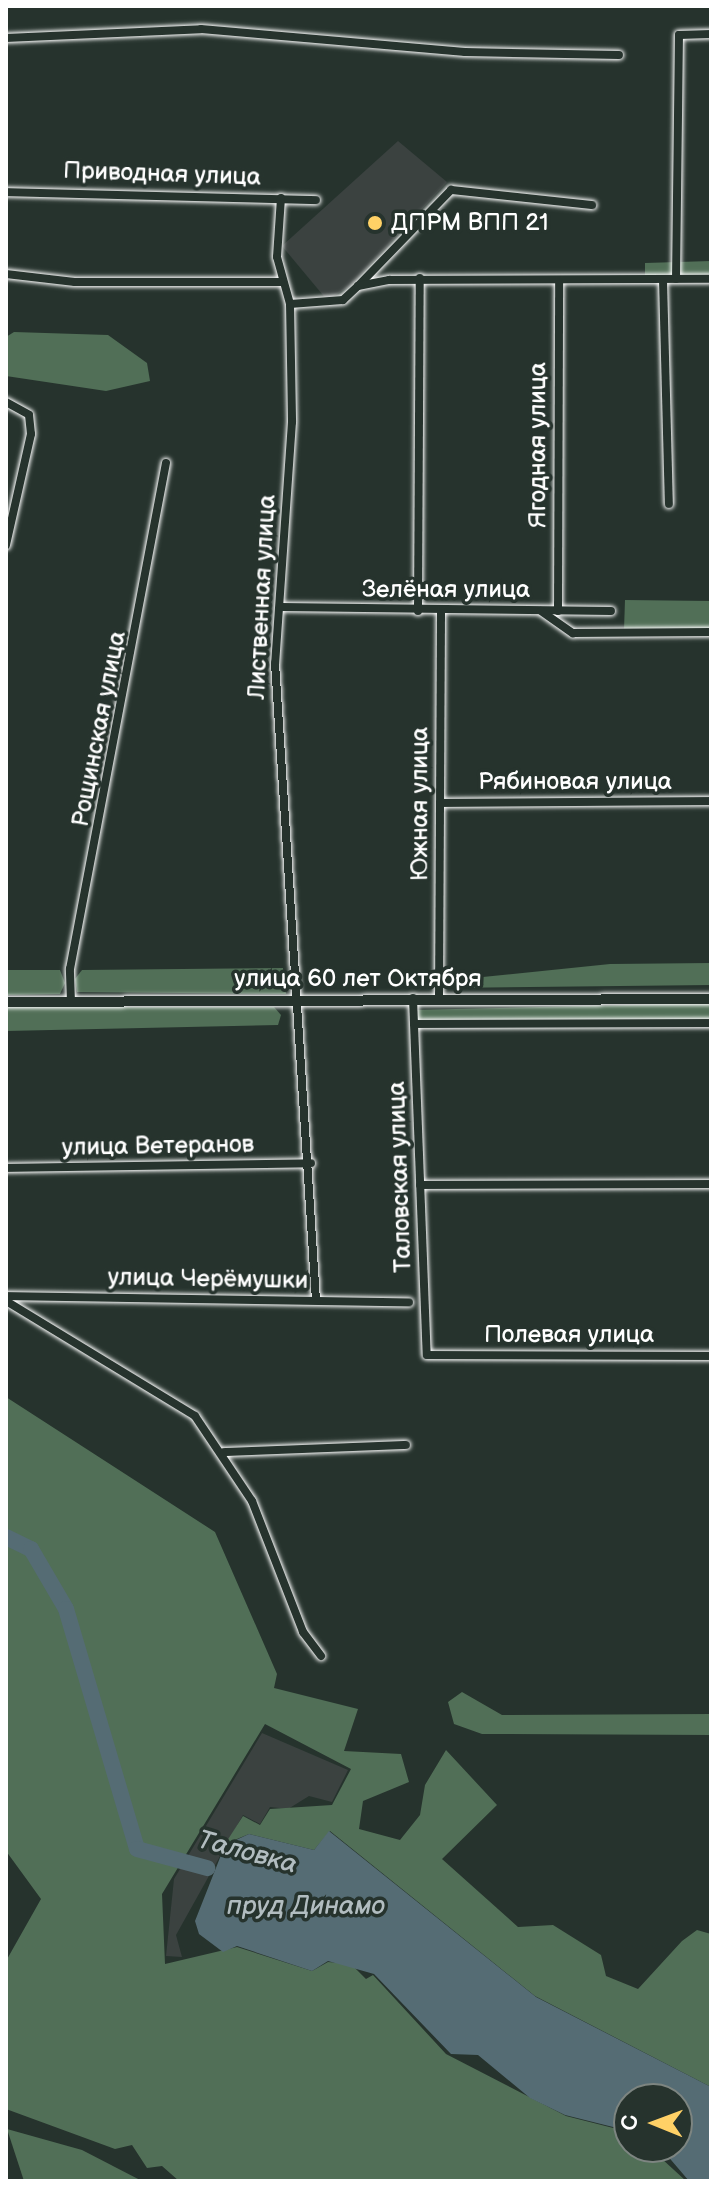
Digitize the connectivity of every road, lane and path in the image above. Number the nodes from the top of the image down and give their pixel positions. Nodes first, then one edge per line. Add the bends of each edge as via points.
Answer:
1 (711, 34) edge
2 (6, 38) edge
3 (619, 55) dead end
4 (6, 192) edge
5 (281, 198) junction
6 (316, 200) dead end
7 (592, 205) dead end
8 (6, 274) edge
9 (420, 278) junction
10 (676, 279) junction
11 (711, 279) edge
12 (559, 280) junction
13 (663, 280) junction
14 (281, 282) junction
15 (358, 286) junction
16 (290, 304) junction
17 (6, 402) edge
18 (166, 463) dead end
19 (669, 504) dead end
20 (6, 545) edge
21 (281, 607) junction
22 (418, 611) junction
23 (441, 611) junction
24 (540, 611) junction
25 (558, 611) junction
26 (611, 611) dead end
27 (711, 632) edge
28 (711, 801) edge
29 (440, 803) junction
30 (413, 998) junction
31 (439, 998) junction
32 (711, 999) edge
33 (302, 1000) junction
34 (6, 1002) edge
35 (71, 1002) junction
36 (711, 1023) edge
37 (414, 1024) junction
38 (311, 1163) junction
39 (6, 1168) edge
40 (711, 1184) edge
41 (420, 1185) junction
42 (6, 1298) edge
43 (316, 1300) junction
44 (409, 1302) dead end
45 (427, 1355) joint
46 (711, 1356) edge
47 (406, 1445) dead end
48 (224, 1452) junction
49 (321, 1656) dead end

1 - 10 street via 679,35
2 - 3 street via 201,29 465,52
4 - 5 street, Приводная улица
5 - 6 street, Приводная улица
5 - 14 street, Лиственная улица
7 - 15 street via 451,190
8 - 14 street via 75,282
9 - 12 street
9 - 15 street
9 - 22 street
10 - 11 street
10 - 13 street
12 - 13 street
12 - 25 street, Ягодная улица
13 - 19 street
14 - 16 street, Лиственная улица
15 - 16 street via 343,300
16 - 21 street, Лиственная улица
17 - 20 street via 29,415 31,434
18 - 35 street, Рощинская улица via 70,969
21 - 22 street, Зелёная улица
21 - 33 street, Лиственная улица via 278,759
22 - 23 street, Зелёная улица
23 - 24 street, Зелёная улица
23 - 29 street, Южная улица
24 - 25 street, Зелёная улица
24 - 27 street via 573,633
25 - 26 street, Зелёная улица
28 - 29 street, Рябиновая улица
29 - 31 street, Южная улица
30 - 31 street, улица 60 лет Октября
30 - 33 street, улица 60 лет Октября
30 - 37 street, Таловская улица
31 - 32 street, улица 60 лет Октября
33 - 35 street, улица 60 лет Октября
33 - 38 street, Лиственная улица
34 - 35 street, улица 60 лет Октября
36 - 37 street
37 - 41 street, Таловская улица
38 - 39 street, улица Ветеранов
38 - 43 street, Лиственная улица
40 - 41 street
41 - 45 street, Таловская улица
42 - 43 street, улица Черёмушки
42 - 48 street via 195,1416
43 - 44 street, улица Черёмушки
45 - 46 street, Полевая улица
47 - 48 street
48 - 49 street

